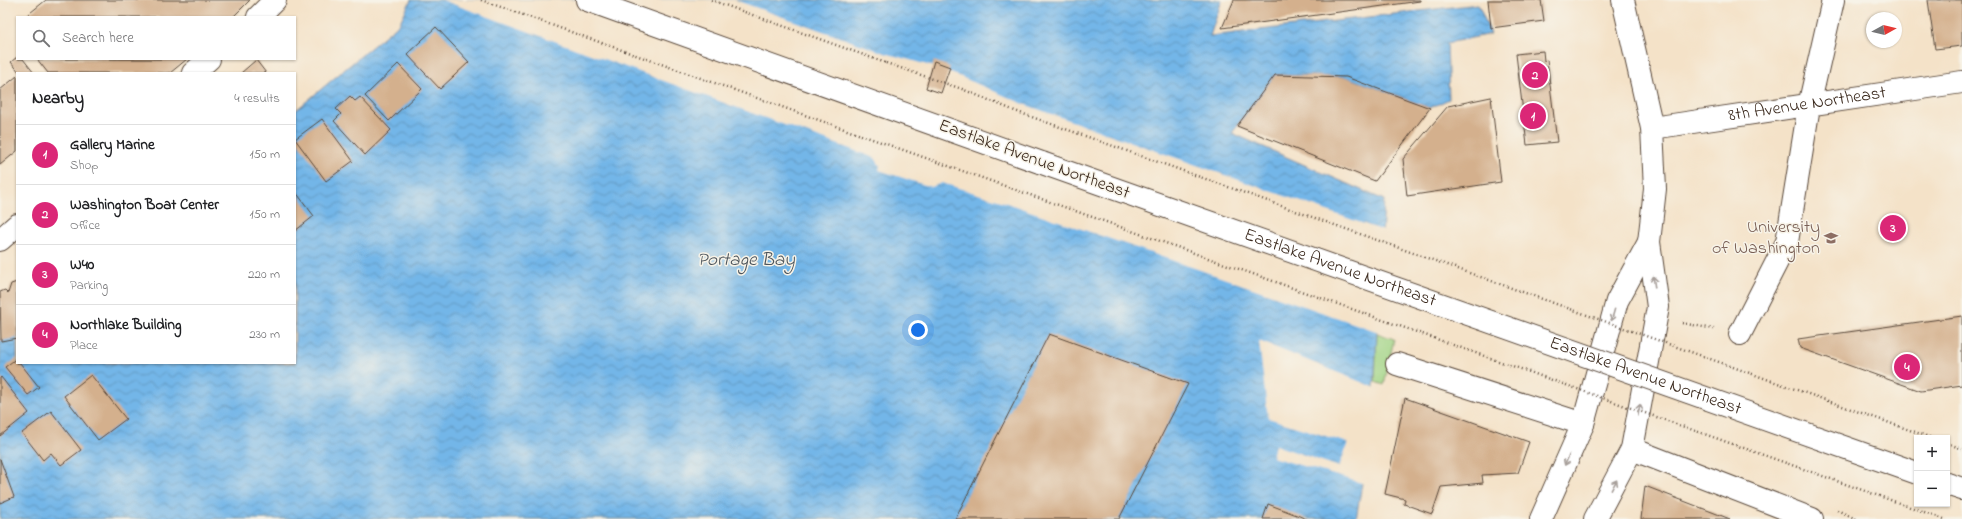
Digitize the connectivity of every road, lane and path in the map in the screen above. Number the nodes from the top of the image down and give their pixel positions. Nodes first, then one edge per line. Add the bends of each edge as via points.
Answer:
1 (275, 0) edge
2 (481, 0) edge
3 (587, 0) edge
4 (711, 0) edge
5 (1623, 0) edge
6 (1833, 0) edge
7 (259, 16) edge
8 (208, 60) edge
9 (194, 72) edge
10 (1962, 82) edge
11 (1809, 106) junction
12 (1652, 128) junction
13 (16, 226) edge
14 (0, 240) edge
15 (1649, 242) junction
16 (1676, 322) dead end
17 (1740, 334) joint
18 (1397, 364) dead end
19 (1583, 424) junction
20 (1924, 435) edge
21 (1950, 444) edge
22 (1632, 449) junction
23 (1962, 449) edge
24 (1914, 472) edge
25 (1950, 485) edge
26 (1962, 489) edge
27 (1835, 509) dead end
28 (1806, 518) edge
29 (1541, 519) edge
30 (1595, 519) edge
31 (1856, 519) edge
32 (1944, 519) edge

1 - 7 main road
2 - 32 path, bridge
3 - 24 main road, Eastlake Avenue Northeast, bridge
4 - 20 path, bridge via 962,89 1022,114
5 - 12 main road
6 - 11 main road
8 - 9 main road
10 - 11 main road, 8th Avenue Northeast
11 - 12 main road, 8th Avenue Northeast
11 - 17 main road via 1787,242
12 - 15 main road via 1655,189
13 - 14 main road
15 -> 19 main road via 1617,301
22 -> 15 main road via 1658,307
16 - 17 path
18 - 19 main road
19 -> 29 main road
21 - 23 path
22 - 28 main road
30 -> 22 main road
25 - 26 main road
27 - 31 path

